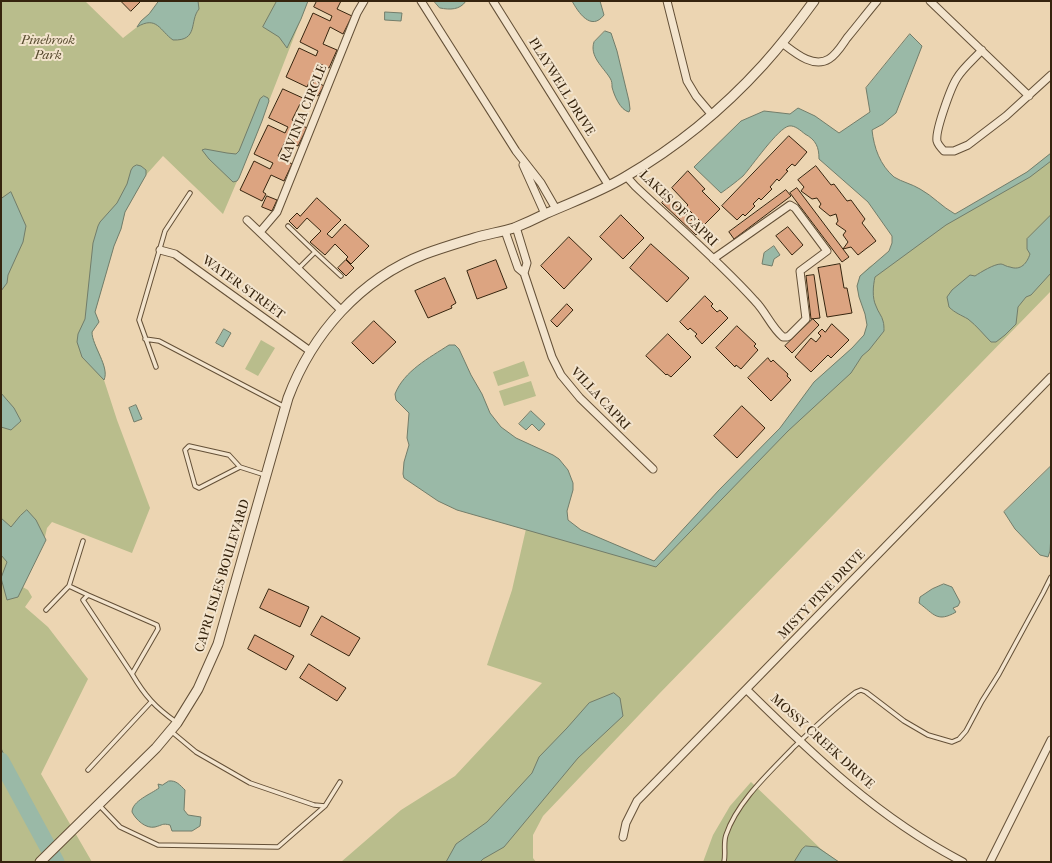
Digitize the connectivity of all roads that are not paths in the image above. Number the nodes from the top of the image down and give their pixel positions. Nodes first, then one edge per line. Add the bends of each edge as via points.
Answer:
1 (364, 1) edge
2 (421, 1) edge
3 (493, 1) edge
4 (667, 1) edge
5 (814, 1) edge
6 (876, 1) edge
7 (930, 1) edge
8 (782, 43) junction
9 (982, 50) junction
10 (1051, 75) edge
11 (1029, 96) junction
12 (712, 115) junction
13 (516, 151) junction
14 (626, 176) junction
15 (609, 186) junction
16 (190, 193) dead end
17 (556, 209) junction
18 (545, 214) junction
19 (247, 220) dead end
20 (288, 226) dead end
21 (516, 227) junction
22 (505, 230) junction
23 (260, 232) junction
24 (160, 250) junction
25 (315, 252) junction
26 (713, 259) junction
27 (298, 269) junction
28 (524, 273) junction
29 (341, 276) dead end
30 (341, 310) junction
31 (145, 339) junction
32 (310, 351) junction
33 (156, 367) dead end
34 (1051, 377) edge
35 (285, 407) junction
36 (240, 467) junction
37 (653, 469) dead end
38 (266, 476) junction
39 (83, 541) dead end
40 (1051, 577) edge
41 (69, 586) junction
42 (88, 595) junction
43 (46, 610) dead end
44 (132, 674) junction
45 (747, 690) junction
46 (151, 702) junction
47 (177, 723) junction
48 (171, 731) junction
49 (1051, 740) edge
50 (800, 741) junction
51 (88, 770) dead end
52 (340, 782) dead end
53 (99, 805) junction
54 (325, 806) junction
55 (623, 837) dead end
56 (40, 862) edge
57 (724, 862) edge
58 (964, 862) edge
59 (990, 862) edge

1 - 23 street, RAVINIA CIRCLE via 277,212
2 - 13 street
3 - 15 street, PLAYWELL DRIVE
4 - 12 street via 687,81
5 - 8 street, CAPRI ISLES BOULEVARD
6 - 8 street via 827,60 820,62 806,59
7 - 9 street
8 - 12 street, CAPRI ISLES BOULEVARD via 749,80
9 - 11 street
9 - 11 street via 960,73 954,84 938,132 937,140 942,149 952,152 965,147
10 - 11 street
12 - 14 street, CAPRI ISLES BOULEVARD via 669,148
13 - 17 street via 541,183
13 - 18 street
14 - 15 street, CAPRI ISLES BOULEVARD
14 - 26 street, LAKES OF CAPRI
15 - 17 street, CAPRI ISLES BOULEVARD
16 - 24 lane via 165,231
17 - 18 street, CAPRI ISLES BOULEVARD
18 - 21 street, CAPRI ISLES BOULEVARD
19 - 23 street
20 - 25 lane
21 - 22 street, CAPRI ISLES BOULEVARD
21 - 28 street via 527,263
22 - 28 street via 518,267
22 - 30 street, CAPRI ISLES BOULEVARD via 415,258 363,290
23 - 27 street
24 - 31 lane via 139,320
24 - 32 street, WATER STREET via 175,254
25 - 27 lane
25 - 29 lane
26 - 26 street, LAKES OF CAPRI via 756,301 772,325 785,338 806,319 800,271 827,251 795,208 790,206
27 - 30 street
28 - 37 street, VILLA CAPRI via 555,365 570,387
30 - 32 street, CAPRI ISLES BOULEVARD
31 - 33 lane
31 - 35 lane via 159,341
32 - 35 street, CAPRI ISLES BOULEVARD
34 - 45 street, MISTY PINE DRIVE
35 - 38 street, CAPRI ISLES BOULEVARD
36 - 36 lane via 200,488 195,486 185,450 189,446 229,455
36 - 38 lane
38 - 47 street, CAPRI ISLES BOULEVARD via 218,644 198,689
39 - 41 lane
40 - 50 lane via 999,674 959,739 952,742 928,735 861,690 829,712
41 - 42 lane
41 - 43 lane
42 - 44 lane via 84,600
42 - 44 lane via 157,625 158,629
44 - 46 lane
45 - 50 street, MOSSY CREEK DRIVE
45 - 55 street, MISTY PINE DRIVE via 637,801 626,823
46 - 47 lane
46 - 51 lane
47 - 48 street, CAPRI ISLES BOULEVARD
48 - 53 street, CAPRI ISLES BOULEVARD
48 - 54 lane via 196,752 250,783 314,805
49 - 59 street
50 - 57 lane via 768,773 738,812 725,836
50 - 58 street, MOSSY CREEK DRIVE via 867,800 919,836
52 - 54 lane
53 - 54 lane via 120,827 158,845 278,847
53 - 56 street, CAPRI ISLES BOULEVARD

